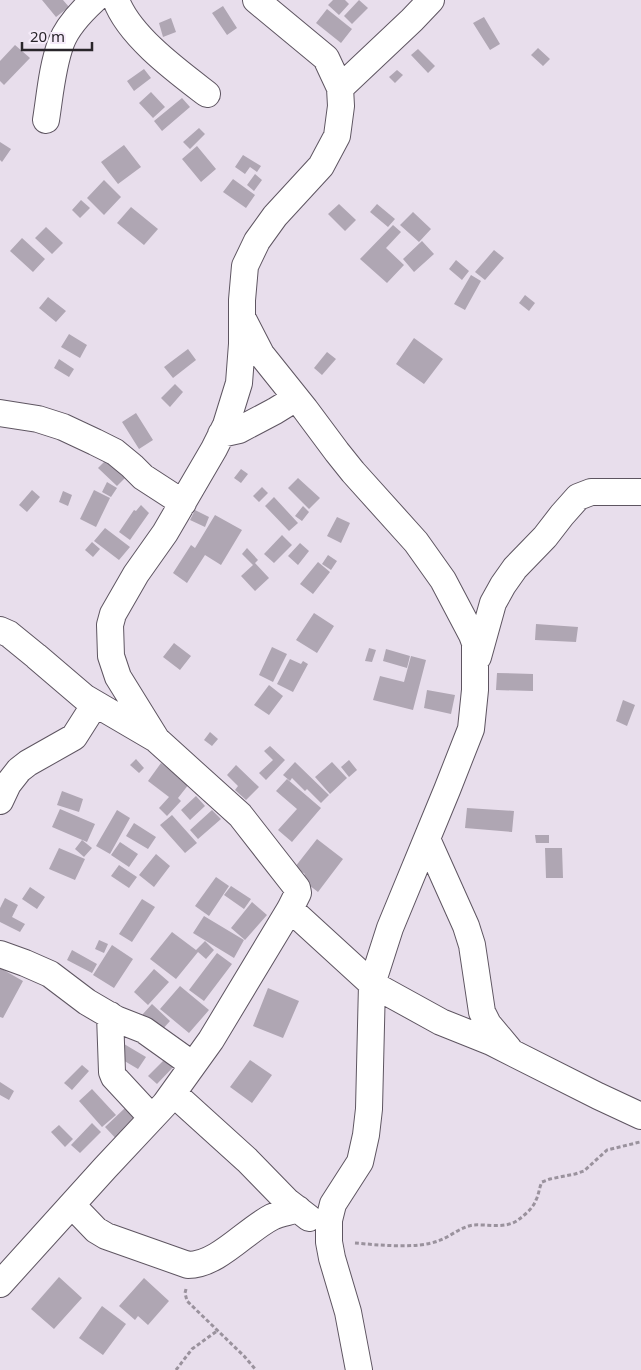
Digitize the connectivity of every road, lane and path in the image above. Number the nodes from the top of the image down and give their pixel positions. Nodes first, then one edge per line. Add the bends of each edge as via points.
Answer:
1 (94, 0) edge
2 (116, 0) edge
3 (256, 0) edge
4 (431, 0) edge
5 (340, 88) junction
6 (207, 94) dead end
7 (46, 120) dead end
8 (242, 317) junction
9 (296, 398) junction
10 (0, 413) edge
11 (221, 434) junction
12 (641, 492) edge
13 (183, 504) junction
14 (0, 630) edge
15 (475, 668) junction
16 (95, 704) junction
17 (157, 740) junction
18 (0, 801) edge
19 (427, 839) junction
20 (290, 909) junction
21 (0, 954) edge
22 (372, 984) junction
23 (110, 1015) junction
24 (511, 1053) junction
25 (193, 1064) junction
26 (173, 1093) junction
27 (641, 1116) edge
28 (152, 1118) junction
29 (641, 1142) edge
30 (72, 1205) junction
31 (298, 1209) junction
32 (329, 1242) junction
33 (194, 1265) junction
34 (0, 1284) edge
35 (217, 1331) junction
36 (176, 1370) edge
37 (256, 1370) edge
38 (359, 1370) edge

1 - 7 street via 61,43
2 - 6 street via 126,21 139,35
3 - 5 street via 326,58
4 - 5 street
5 - 8 street via 337,136 321,166 275,216 257,241 245,266
8 - 9 street via 261,354
8 - 11 street via 239,383
9 - 11 street via 239,430
9 - 15 street via 353,472 416,542 443,580 475,643
10 - 13 street via 38,419 95,442 115,452 143,477
11 - 13 street
12 - 15 street via 591,492 578,497 503,585 493,603
13 - 17 street via 136,574 110,625 111,656 118,677
14 - 16 street
15 - 19 street via 471,729
16 - 17 street
16 - 18 street via 74,736 19,770
17 - 20 street via 240,815 297,888 297,896
19 - 22 street via 390,928
19 - 24 street via 466,926 482,1012
20 - 22 street
20 - 25 street via 211,1040
21 - 23 street via 50,974
22 - 24 street via 441,1022
22 - 32 street via 366,1135 360,1162 333,1204
23 - 25 street via 144,1030
23 - 28 street via 114,1077
24 - 27 street
25 - 26 street
26 - 28 street
26 - 31 street
28 - 30 street
29 - 32 path via 608,1150 584,1171 542,1182 534,1205 511,1224 472,1225 426,1244
30 - 33 street via 106,1236
30 - 34 street
31 - 32 street via 312,1220
31 - 33 street via 272,1217 230,1247
32 - 38 street via 348,1312
33 - 35 path via 185,1293 187,1301
35 - 36 path via 192,1349
35 - 37 path

